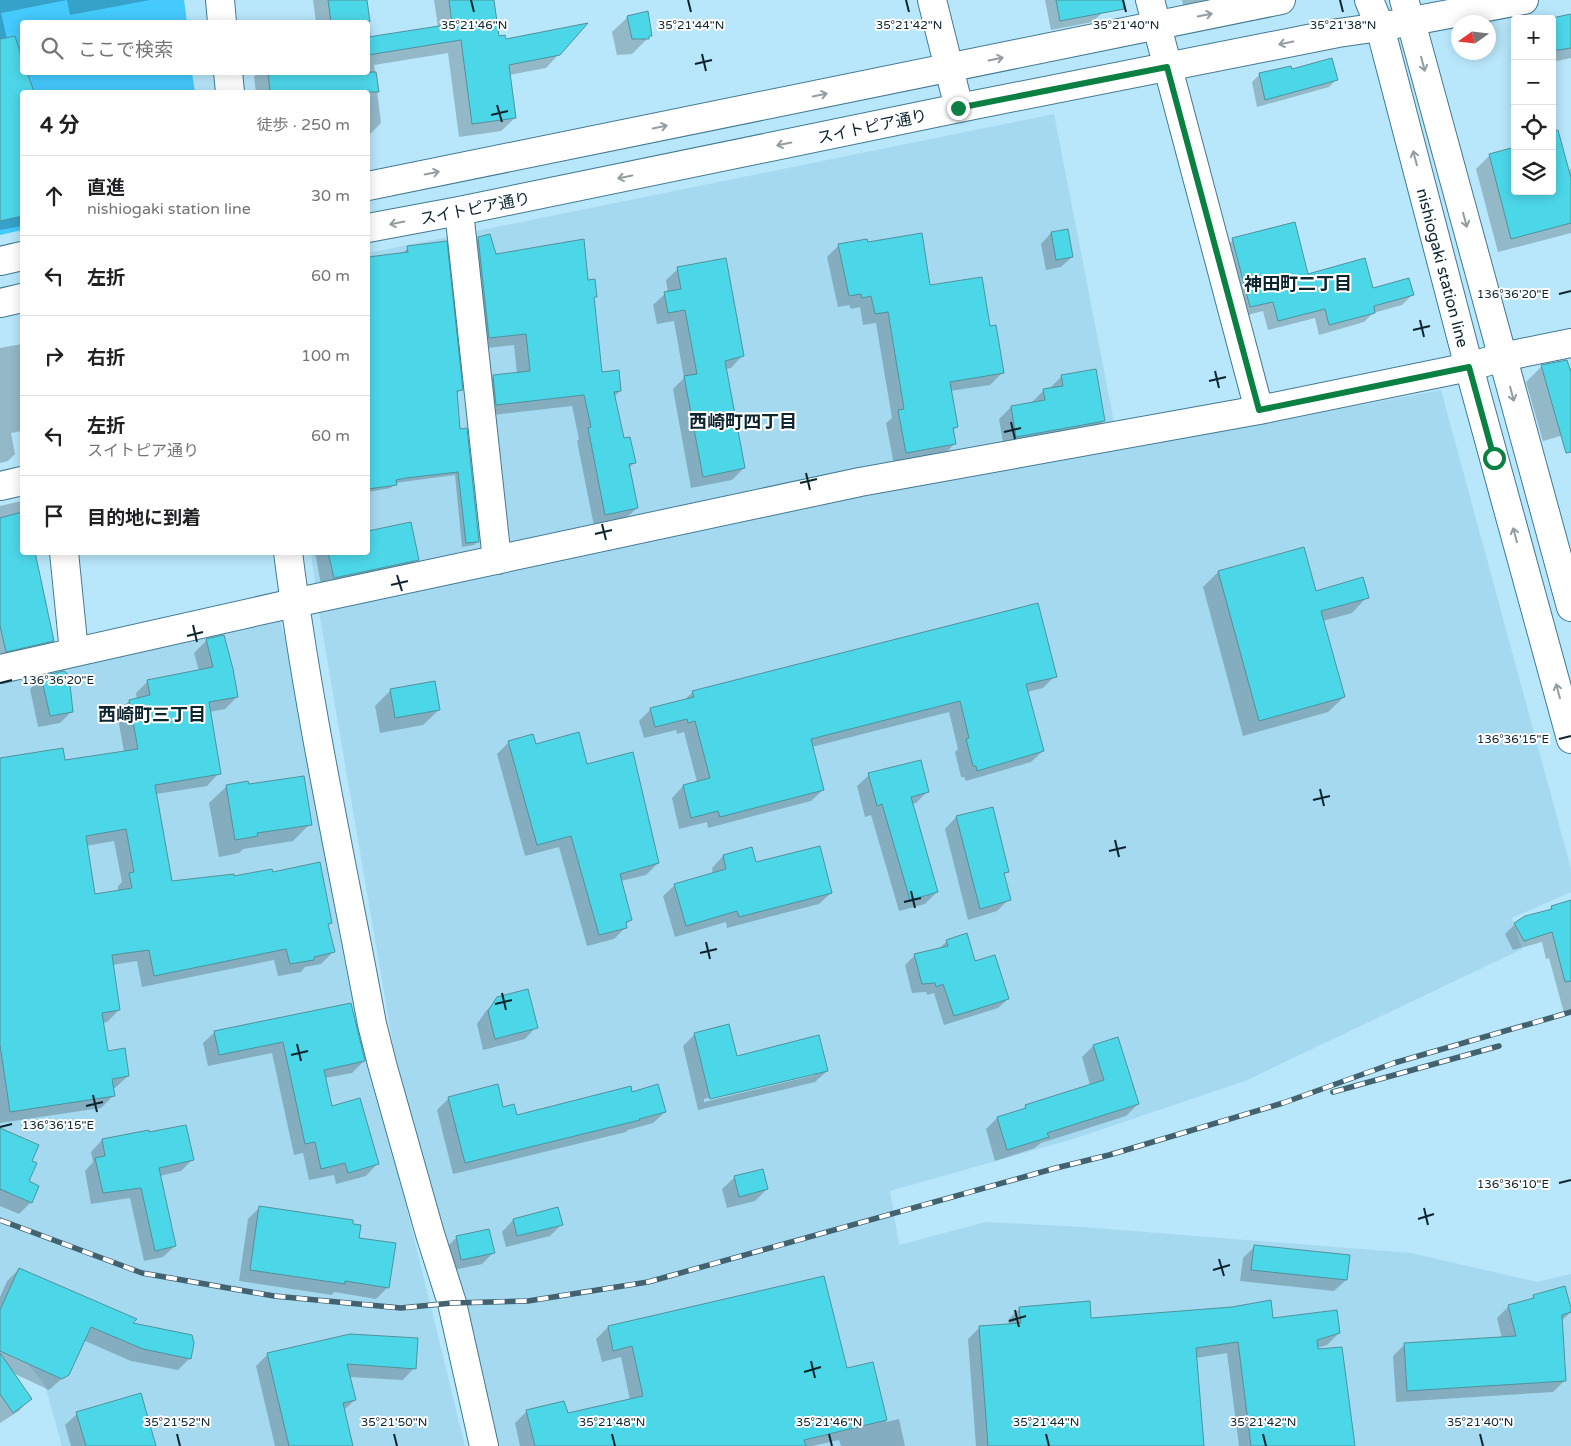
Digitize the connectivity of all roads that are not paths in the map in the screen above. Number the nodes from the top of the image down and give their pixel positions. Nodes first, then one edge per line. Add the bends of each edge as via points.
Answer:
1 (220, 0) edge
2 (932, 0) edge
3 (1281, 0) edge
4 (1369, 0) edge
5 (1524, 0) edge
6 (1408, 11) edge
7 (1154, 12) edge
8 (222, 20) edge
9 (1380, 27) junction
10 (1167, 67) junction
11 (948, 69) junction
12 (228, 75) edge
13 (230, 90) edge
14 (958, 108) junction
15 (370, 186) edge
16 (459, 211) junction
17 (370, 228) edge
18 (20, 256) edge
19 (0, 261) edge
20 (20, 298) edge
21 (0, 303) edge
22 (1571, 343) edge
23 (1502, 357) junction
24 (1469, 367) junction
25 (1259, 410) junction
26 (20, 482) edge
27 (0, 486) edge
28 (64, 555) edge
29 (288, 555) edge
30 (497, 560) junction
31 (294, 603) junction
32 (1571, 607) edge
33 (74, 652) junction
34 (0, 669) edge
35 (1571, 738) edge
36 (484, 1446) edge

1 - 8 street
2 - 11 street
7 -> 3 street
4 - 9 street, nishiogaki station line
5 - 6 street, スイトピア通り
6 - 9 street, スイトピア通り
6 -> 23 street, nishiogaki station line
7 - 10 street
11 -> 7 street
9 -> 10 street, スイトピア通り
24 -> 9 street, nishiogaki station line
10 - 14 street, スイトピア通り
10 - 25 street
11 - 14 street
15 -> 11 street
12 - 13 street
14 -> 16 street, スイトピア通り
16 -> 17 street, スイトピア通り
16 - 30 street
18 - 19 street
20 - 21 street
22 - 23 street
23 - 24 street
23 -> 32 street, nishiogaki station line
24 - 25 street
35 -> 24 street, nishiogaki station line
25 - 30 street via 860,482
26 - 27 street
28 - 33 street
29 - 31 street
30 - 31 street
31 - 33 street
31 - 36 street via 372,1024 452,1303
33 - 34 street

